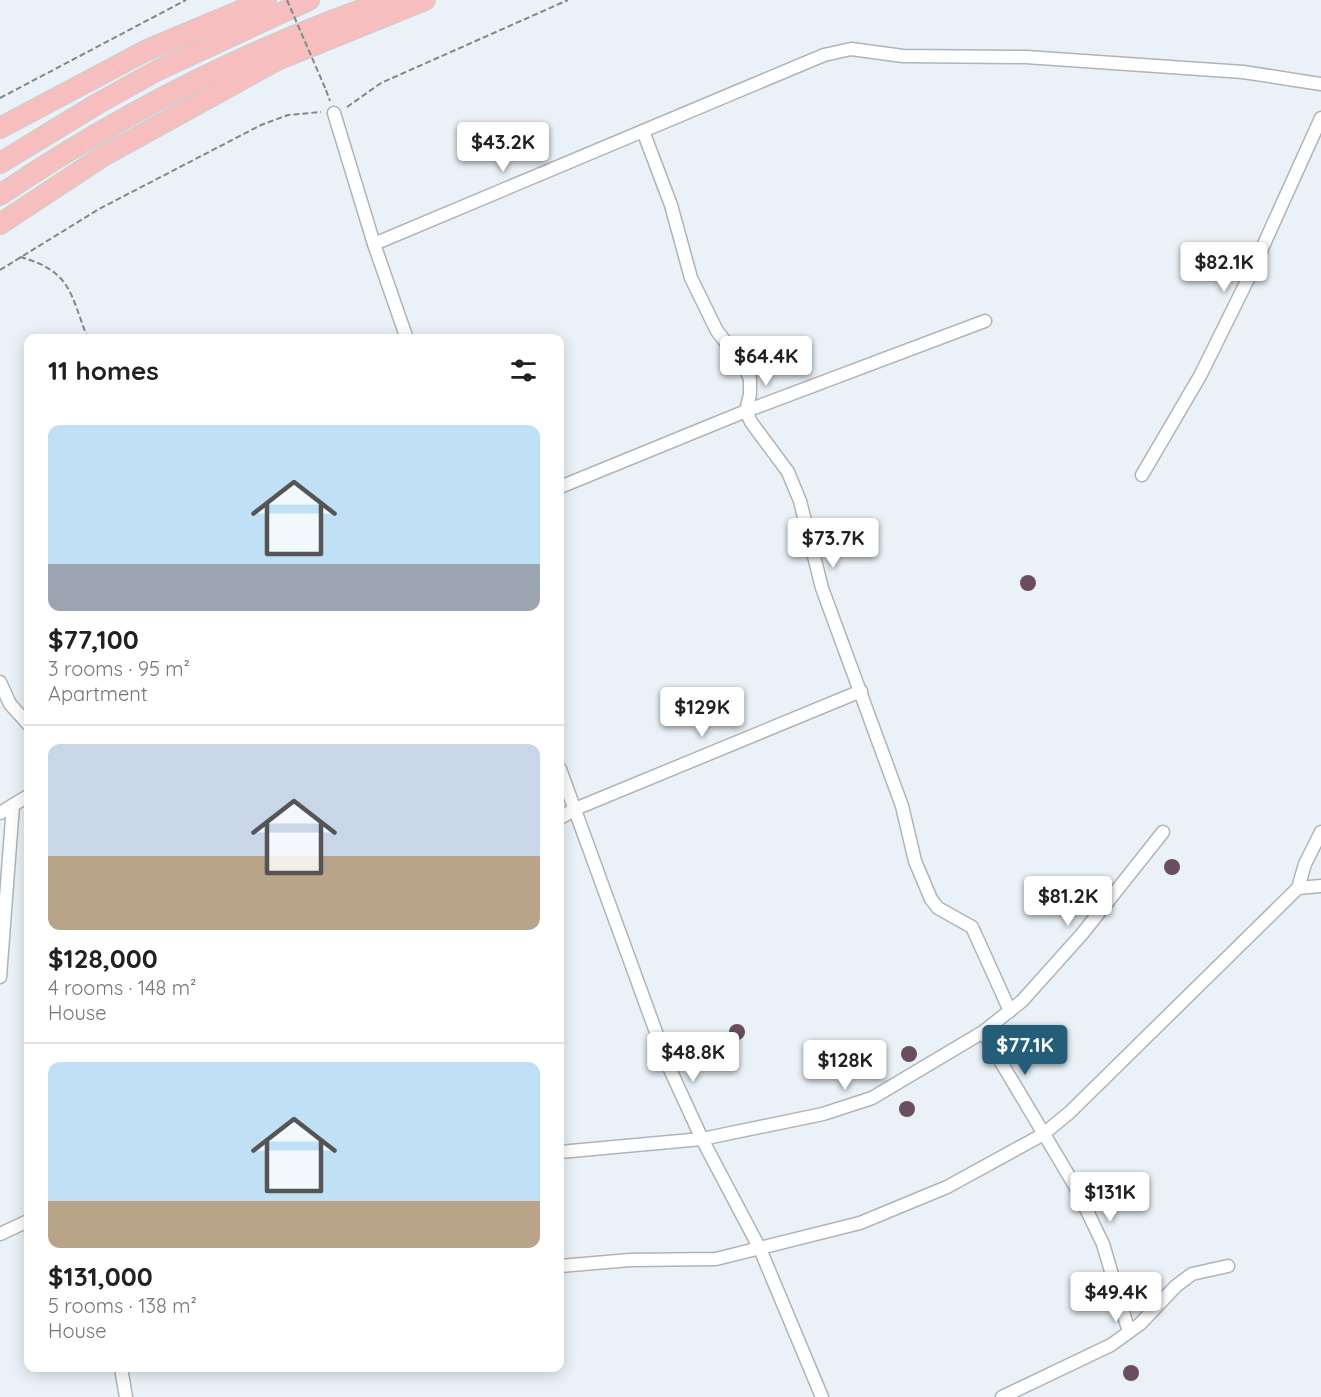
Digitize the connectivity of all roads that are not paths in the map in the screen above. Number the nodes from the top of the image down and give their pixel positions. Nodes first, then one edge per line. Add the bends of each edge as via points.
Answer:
1 (266, 0) edge
2 (309, 0) edge
3 (389, 0) edge
4 (425, 0) edge
5 (1321, 84) edge
6 (334, 113) road end
7 (1321, 118) edge
8 (0, 128) edge
9 (643, 131) junction
10 (0, 163) edge
11 (0, 195) edge
12 (0, 224) edge
13 (374, 244) junction
14 (986, 321) dead end
15 (405, 334) edge
16 (746, 411) junction
17 (1142, 475) dead end
18 (564, 485) edge
19 (0, 682) edge
20 (861, 691) junction
21 (24, 720) edge
22 (564, 780) edge
23 (24, 798) edge
24 (13, 805) junction
25 (574, 809) junction
26 (0, 813) edge
27 (564, 815) edge
28 (1163, 832) dead end
29 (1321, 832) edge
30 (1321, 886) edge
31 (1298, 888) junction
32 (0, 977) edge
33 (1010, 1011) junction
34 (983, 1032) junction
35 (1042, 1135) junction
36 (702, 1139) junction
37 (564, 1152) edge
38 (24, 1223) edge
39 (0, 1234) edge
40 (760, 1249) junction
41 (564, 1266) edge
42 (1228, 1266) dead end
43 (1129, 1332) junction
44 (122, 1372) edge
45 (126, 1397) edge
46 (822, 1397) edge
47 (1002, 1397) edge

1 - 8 main road via 147,50
2 - 10 main road via 158,70
3 - 11 main road via 265,48 198,80 112,125
4 - 12 main road via 267,66 103,156
5 - 9 street via 1243,72 1026,57 903,56 851,49 824,55
6 - 13 street
7 - 17 street via 1210,356
9 - 13 street
9 - 16 street via 671,205 691,278 717,331 750,379
13 - 15 street
14 - 16 street
16 - 18 street
16 - 20 street via 788,472 800,501 822,588
19 - 21 street via 10,704
20 - 25 street
20 - 33 street via 902,806 915,861 931,899 938,908 972,927
22 - 25 street
23 - 24 street
24 - 26 street
24 - 32 street
25 - 27 street
25 - 36 street via 668,1065
28 - 33 street via 1082,934
29 - 31 street
30 - 31 street
31 - 35 street
33 - 34 street
34 - 35 street
34 - 36 street via 872,1098 824,1114
35 - 40 street via 947,1187 860,1223
35 - 43 street via 1075,1186 1104,1244
36 - 37 street
36 - 40 street
38 - 39 street
40 - 41 street via 716,1259
40 - 46 street
42 - 43 street via 1204,1270 1183,1280
43 - 47 street via 1111,1345
44 - 45 street

